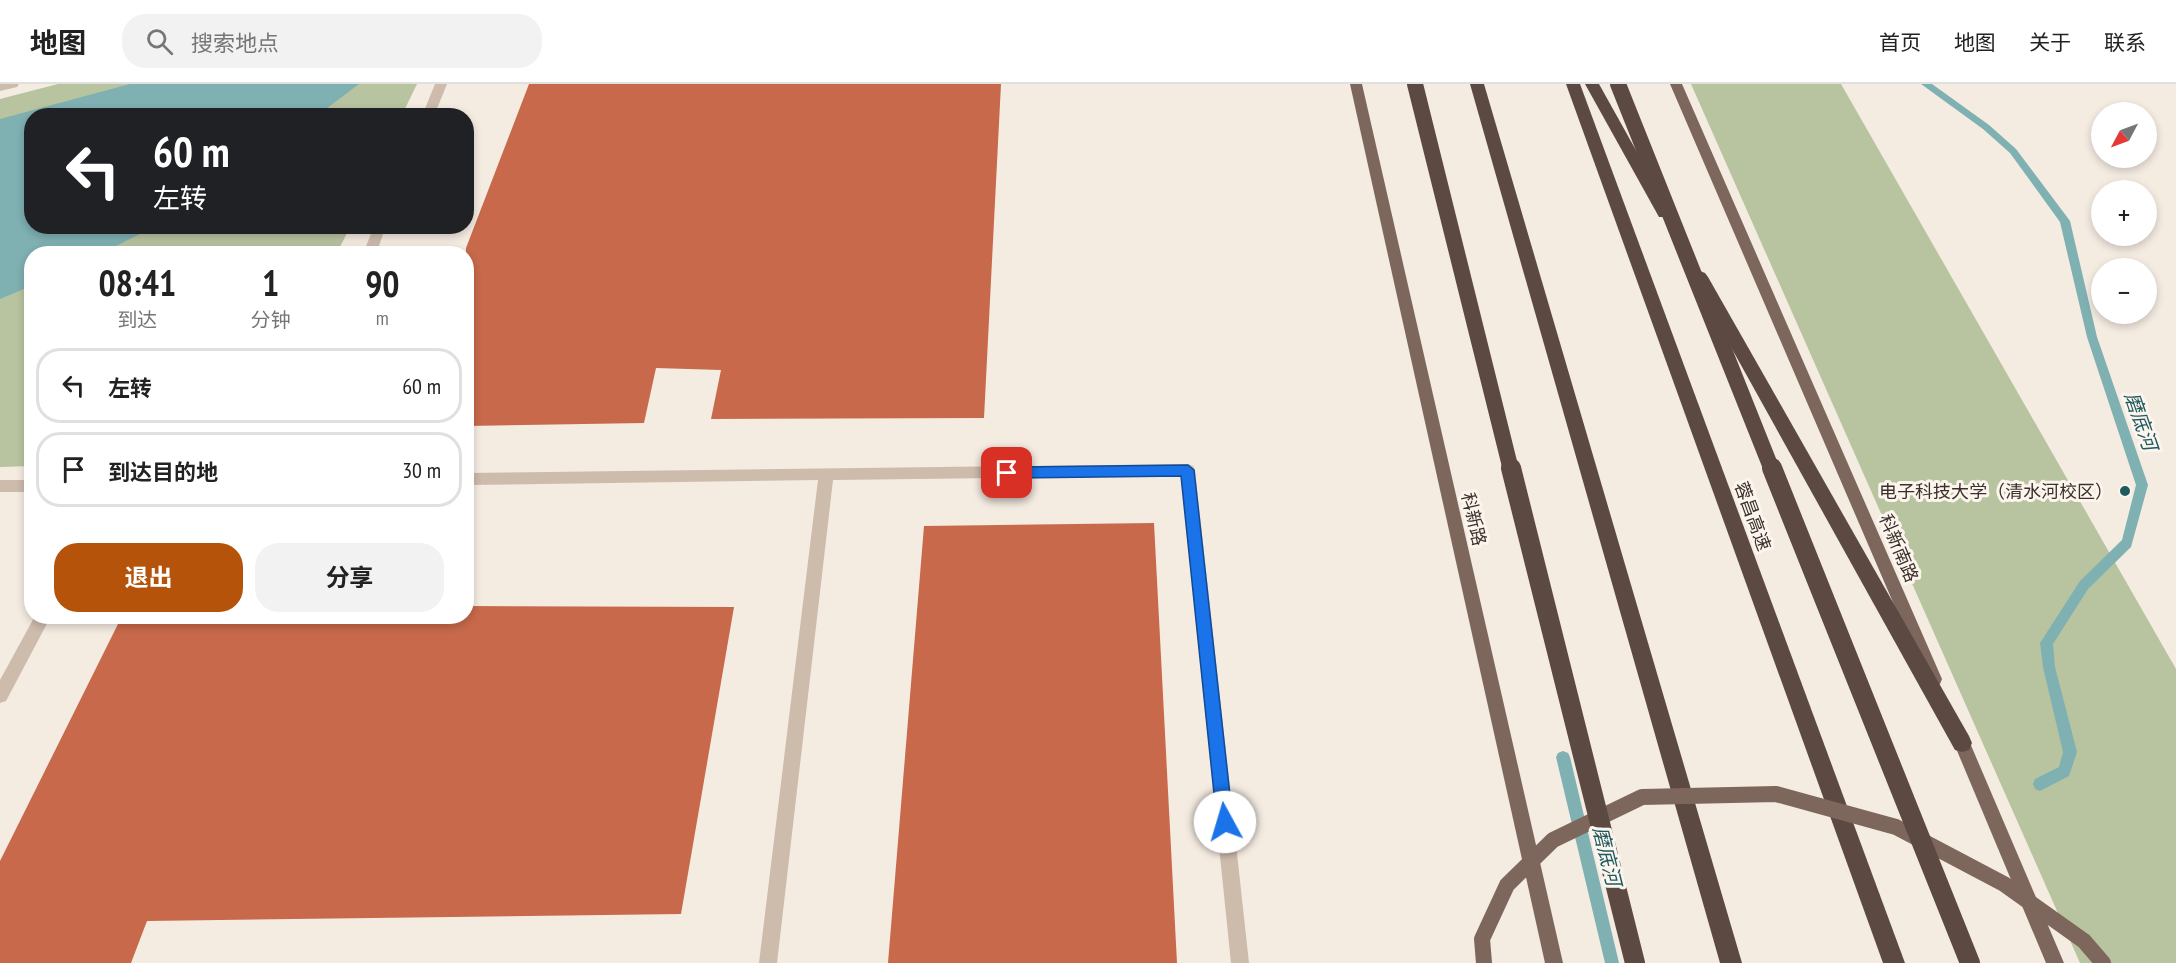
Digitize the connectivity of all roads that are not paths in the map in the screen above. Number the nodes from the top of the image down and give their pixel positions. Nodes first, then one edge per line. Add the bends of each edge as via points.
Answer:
1 (13, 84) edge
2 (441, 84) edge
3 (1356, 84) edge
4 (1415, 84) edge
5 (1477, 84) edge
6 (1573, 84) edge
7 (1592, 84) edge
8 (1618, 84) edge
9 (1676, 84) edge
10 (0, 87) edge
11 (431, 108) edge
12 (826, 475) junction
13 (474, 480) edge
14 (0, 486) edge
15 (24, 486) edge
16 (39, 624) edge
17 (0, 696) edge
18 (1962, 743) junction
19 (768, 963) edge
20 (1240, 963) edge
21 (1484, 963) edge
22 (1554, 963) edge
23 (1635, 963) edge
24 (1731, 963) edge
25 (1894, 963) edge
26 (1970, 963) edge
27 (2055, 963) edge
28 (2103, 963) edge

1 - 10 lane
2 - 11 lane
3 - 22 main road, 科新路
4 - 23 highway, bridge
5 - 24 highway
6 - 25 highway, 蓉昌高速
7 - 18 highway
8 - 26 highway, bridge
9 - 18 main road, 科新南路
12 - 13 lane
12 - 19 lane
12 - 20 lane via 1188,470
14 - 15 lane
16 - 17 lane
18 - 27 main road, 科新南路
21 - 28 main road, bridge via 1482,939 1507,885 1552,840 1642,797 1776,794 1896,828 2004,884 2084,941

